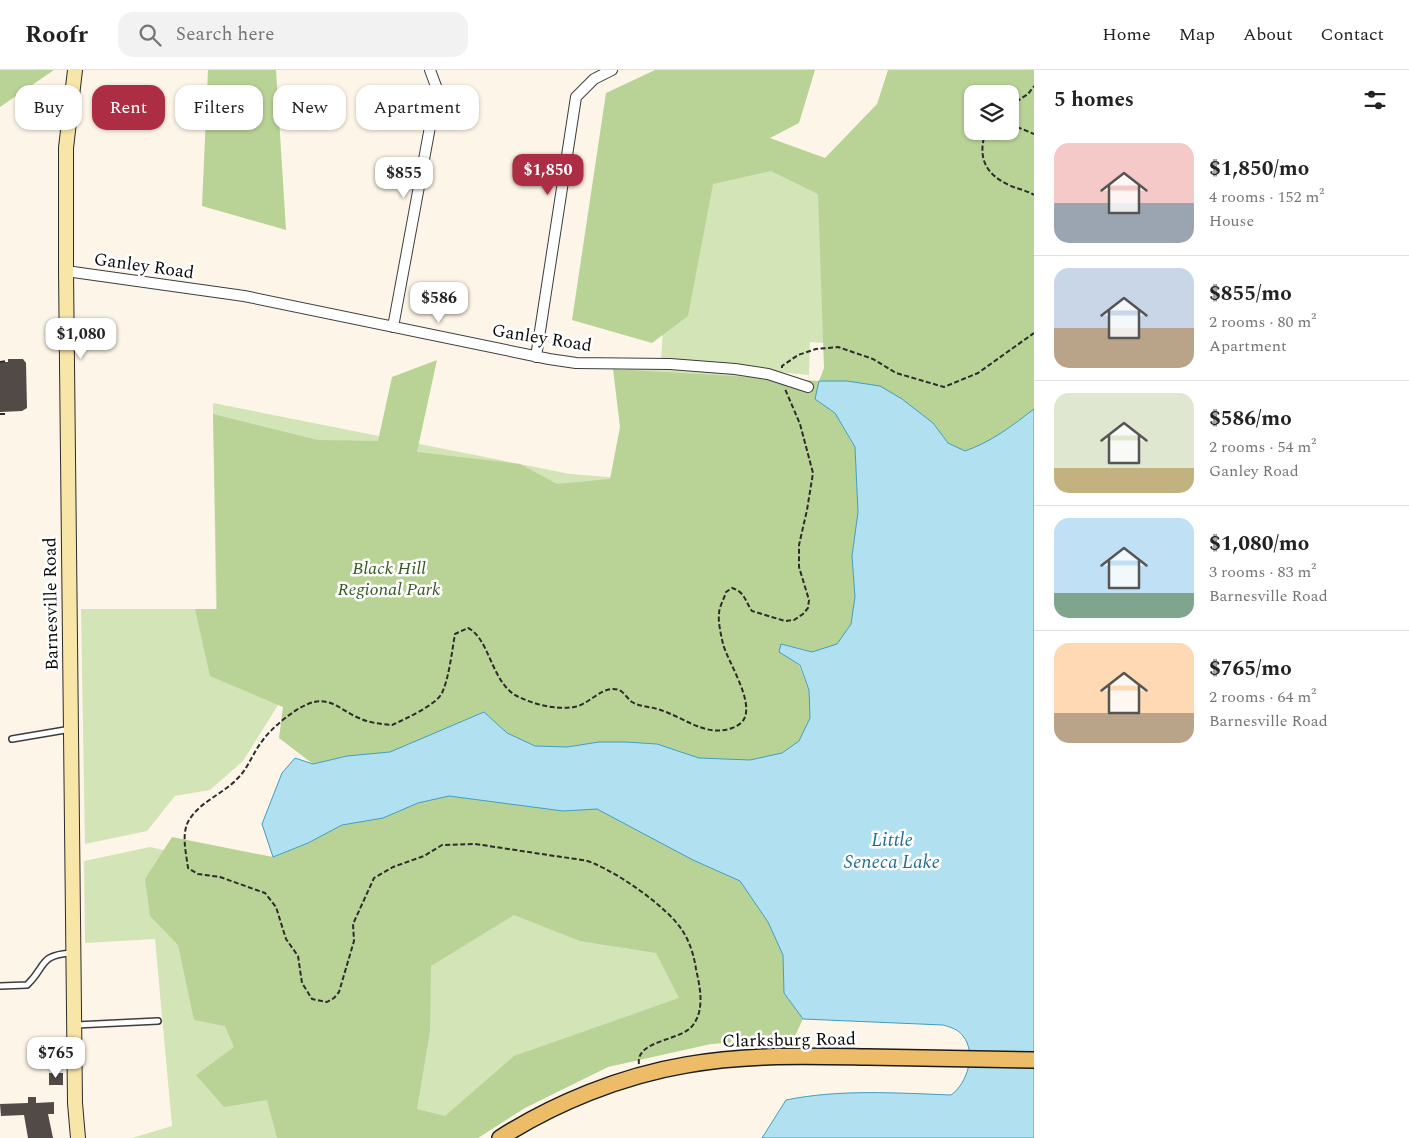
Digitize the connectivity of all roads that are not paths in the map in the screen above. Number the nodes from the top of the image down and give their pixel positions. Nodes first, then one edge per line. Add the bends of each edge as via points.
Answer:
1 (75, 70) edge
2 (430, 70) edge
3 (612, 70) edge
4 (66, 271) junction
5 (393, 327) junction
6 (536, 357) junction
7 (808, 387) dead end
8 (72, 728) junction
9 (12, 739) dead end
10 (75, 953) junction
11 (0, 986) edge
12 (158, 1021) dead end
13 (76, 1025) junction
14 (1034, 1060) edge
15 (78, 1138) edge
16 (500, 1138) edge

1 - 4 main road, Barnesville Road via 66,148
2 - 5 street via 437,89
3 - 6 street via 594,79 576,97
4 - 5 street, Ganley Road via 244,296
4 - 8 main road, Barnesville Road
5 - 6 street, Ganley Road
6 - 7 street, Ganley Road via 576,363 726,368 768,374
8 - 9 lane
8 - 10 main road, Barnesville Road
10 - 11 lane via 48,957 26,985
10 - 13 main road, Barnesville Road
12 - 13 lane
13 - 15 main road, Barnesville Road
14 - 16 main road, Clarksburg Road via 794,1056 685,1065 643,1074 572,1100

